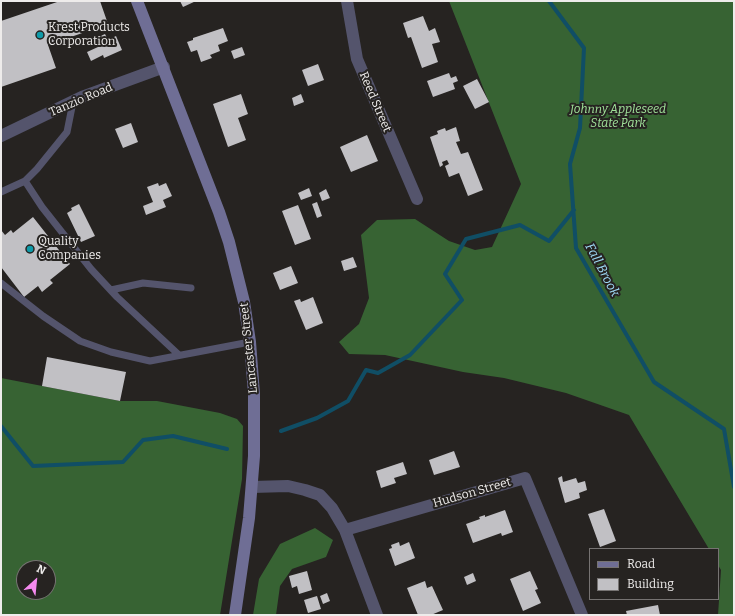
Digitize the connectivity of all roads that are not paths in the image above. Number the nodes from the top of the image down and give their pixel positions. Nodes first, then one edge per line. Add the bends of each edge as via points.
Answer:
1 (137, 1) edge
2 (347, 1) edge
3 (164, 67) junction
4 (73, 102) junction
5 (1, 136) edge
6 (25, 181) junction
7 (1, 192) edge
8 (417, 199) dead end
9 (1, 283) edge
10 (191, 288) dead end
11 (111, 290) junction
12 (250, 342) junction
13 (179, 355) junction
14 (252, 487) junction
15 (345, 530) junction
16 (235, 615) edge
17 (377, 615) edge
18 (582, 615) edge

1 - 3 main road, Lancaster Street
2 - 8 street, Reed Street via 357,59
3 - 4 street, Tanzio Road
3 - 12 main road, Lancaster Street via 229,242 244,302
4 - 5 street, Tanzio Road
4 - 6 lane via 67,132
6 - 7 lane
6 - 11 lane via 42,207
9 - 13 lane via 80,341 111,352 150,361
10 - 11 lane via 143,283
11 - 13 lane
12 - 13 lane
12 - 14 main road, Lancaster Street via 254,394
14 - 15 street via 288,486 320,495 332,508
14 - 16 main road, Lancaster Street
15 - 17 street
15 - 18 street, Hudson Street via 525,478

